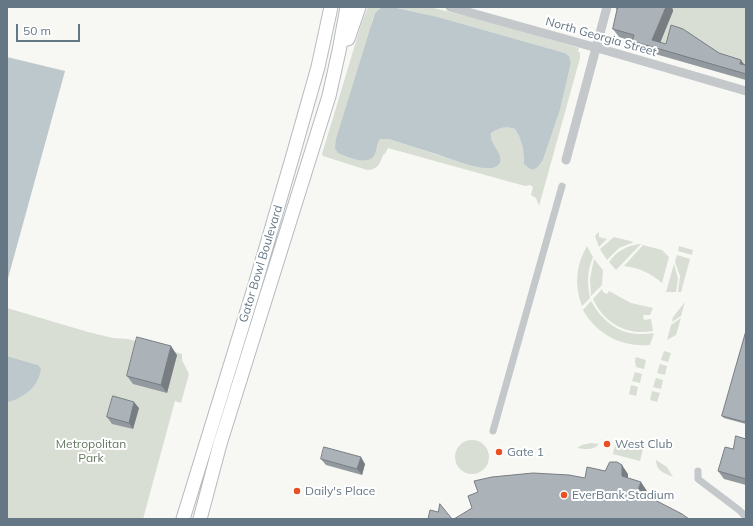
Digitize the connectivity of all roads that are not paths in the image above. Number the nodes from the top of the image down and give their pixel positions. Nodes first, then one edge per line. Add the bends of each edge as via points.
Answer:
1 (323, 7) edge
2 (331, 7) edge
3 (347, 7) edge
4 (359, 7) edge
5 (450, 7) edge
6 (607, 7) edge
7 (596, 48) junction
8 (318, 67) junction
9 (746, 91) edge
10 (328, 96) junction
11 (566, 160) dead end
12 (562, 186) dead end
13 (493, 431) dead end
14 (698, 471) dead end
15 (746, 517) edge
16 (183, 519) edge
17 (200, 519) edge

1 - 8 main road
2 - 8 main road, Gator Bowl Boulevard
3 - 10 main road, Gator Bowl Boulevard
4 - 10 main road
5 - 7 street, North Georgia Street
6 - 7 street
7 - 9 street, North Georgia Street
7 - 11 street
8 - 16 main road, Gator Bowl Boulevard via 255,285
10 - 17 main road, Gator Bowl Boulevard via 220,444
12 - 13 street
14 - 15 street via 698,479

